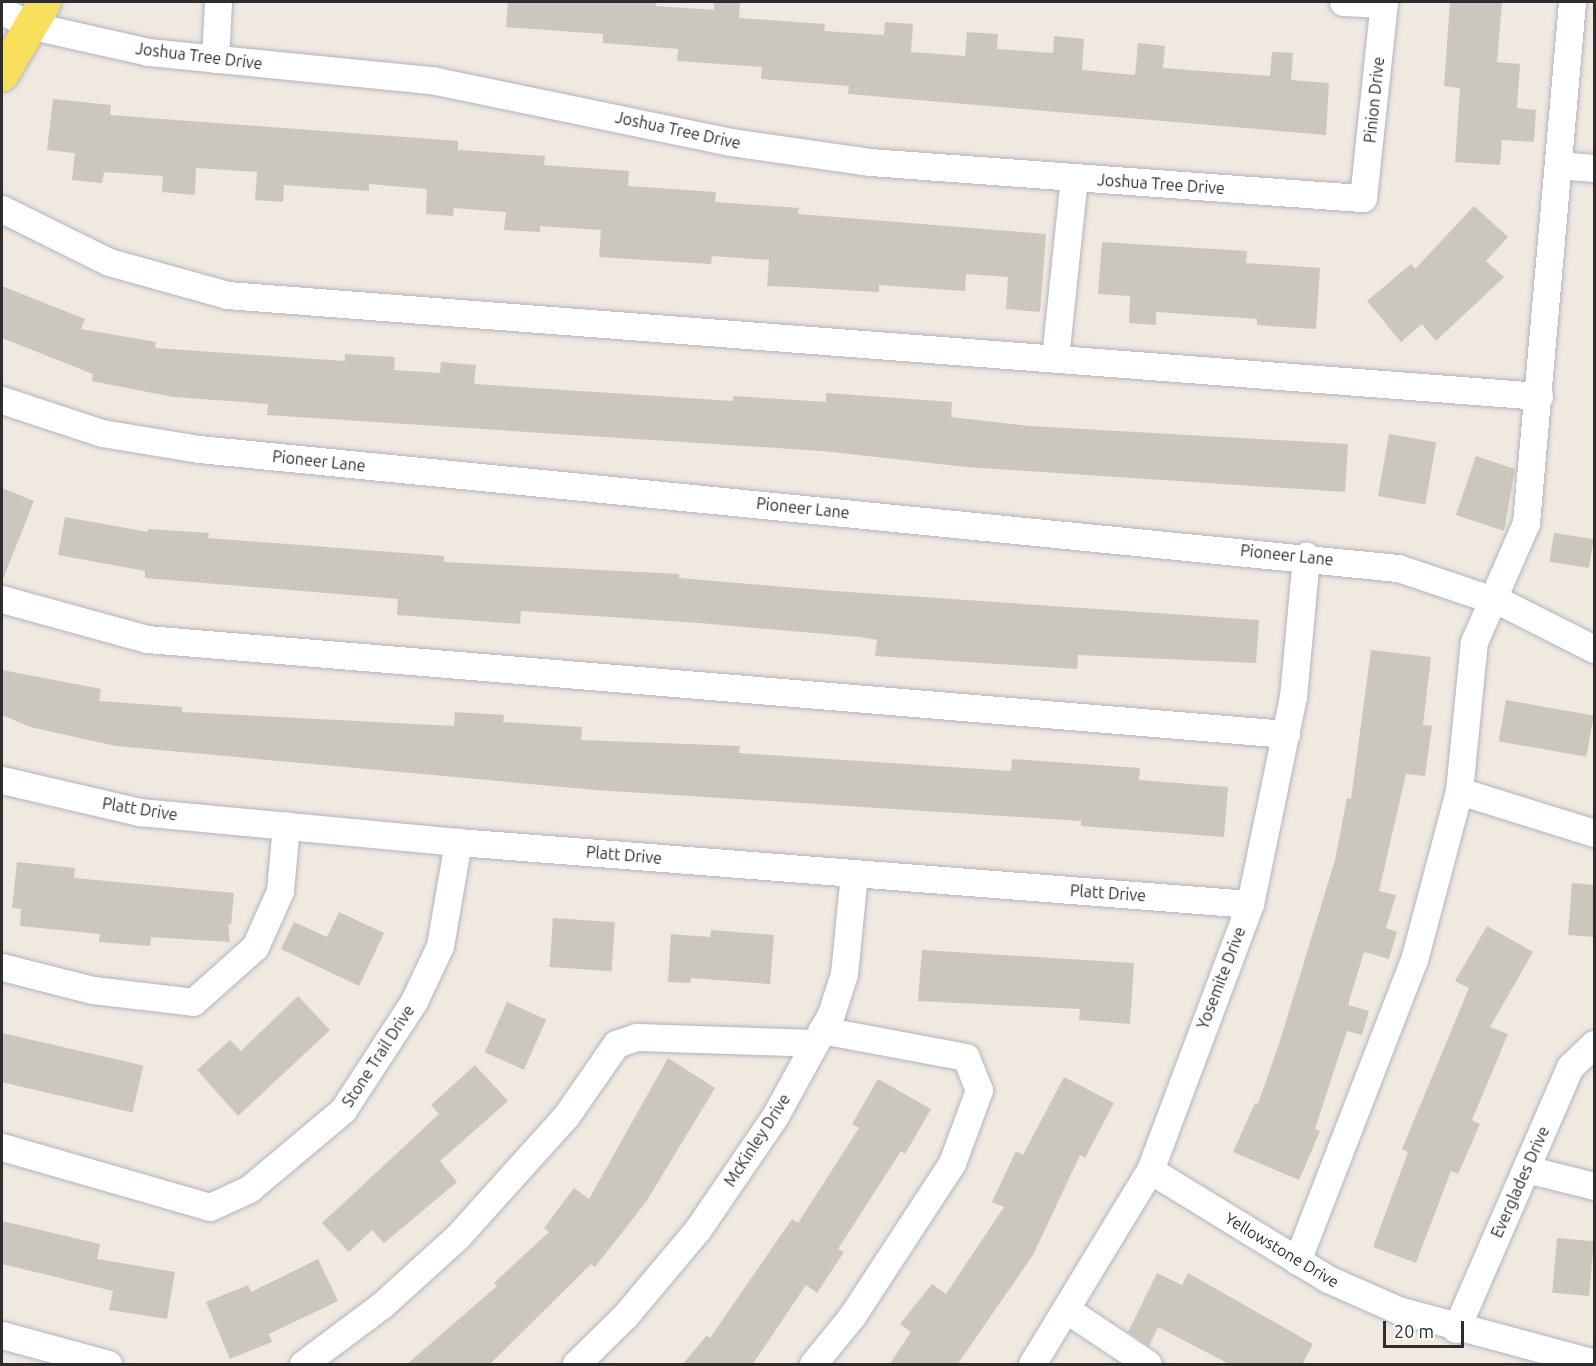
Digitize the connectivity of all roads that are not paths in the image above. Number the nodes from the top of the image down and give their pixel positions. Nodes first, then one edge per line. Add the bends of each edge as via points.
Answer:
1 (218, 2) edge
2 (1343, 2) edge
3 (1572, 2) edge
4 (1384, 3) edge
5 (2, 11) edge
6 (39, 14) edge
7 (215, 59) junction
8 (2, 74) edge
9 (1558, 165) junction
10 (1594, 168) edge
11 (1074, 178) junction
12 (1363, 198) joint
13 (2, 209) edge
14 (1055, 358) junction
15 (1539, 396) junction
16 (2, 400) edge
17 (1306, 556) junction
18 (2, 599) edge
19 (1492, 599) junction
20 (1594, 650) edge
21 (1286, 734) junction
22 (2, 780) edge
23 (1459, 791) junction
24 (286, 825) junction
25 (1594, 833) edge
26 (458, 842) junction
27 (854, 873) junction
28 (1250, 904) junction
29 (2, 966) edge
30 (819, 1036) junction
31 (1594, 1044) edge
32 (2, 1146) edge
33 (1526, 1169) junction
34 (1150, 1170) junction
35 (1594, 1186) edge
36 (1297, 1261) junction
37 (1067, 1310) junction
38 (1456, 1329) junction
39 (2, 1335) edge
40 (1594, 1363) edge
41 (108, 1365) edge
42 (303, 1365) edge
43 (576, 1365) edge
44 (813, 1365) edge
45 (1032, 1365) edge
46 (1148, 1365) edge

1 - 7 street
2 - 4 street
3 - 9 street
4 - 12 street, Pinion Drive
5 - 6 street, Joshua Tree Drive
6 - 7 street, Joshua Tree Drive via 148,52
6 - 8 main road
7 - 11 street, Joshua Tree Drive via 436,81 731,142 870,162
9 - 10 street
9 - 15 street
11 - 12 street, Joshua Tree Drive
11 - 14 street
13 - 14 street via 109,262 227,295
14 - 15 street
15 - 19 street via 1526,523
16 - 17 street, Pioneer Lane via 102,433 199,449
17 - 19 street, Pioneer Lane via 1398,568
17 - 21 street, Yosemite Drive
18 - 21 street via 147,639
19 - 20 street, Pioneer Lane
19 - 23 street via 1474,642
21 - 28 street, Yosemite Drive
22 - 24 street, Platt Drive via 140,812
23 - 25 street
23 - 36 street via 1414,960
24 - 26 street, Platt Drive
24 - 29 street via 280,891 255,947 194,1002 93,990
26 - 27 street, Platt Drive
26 - 32 street, Stone Trail Drive via 440,946 414,1001 343,1110 249,1189 210,1207
27 - 28 street, Platt Drive
27 - 30 street, McKinley Drive via 844,974
28 - 34 street, Yosemite Drive
30 - 42 street via 636,1037 616,1044 566,1116 458,1236 382,1305
30 - 43 street, McKinley Drive via 775,1116 698,1229 625,1316
30 - 44 street via 966,1057 979,1090 952,1163 852,1316
31 - 33 street, Everglades Drive via 1570,1067
33 - 35 street
33 - 38 street, Everglades Drive
34 - 36 street, Yellowstone Drive
34 - 37 street, Yosemite Drive
36 - 38 street, Yellowstone Drive via 1398,1310
37 - 45 street, Yosemite Drive
37 - 46 street
38 - 40 street, Yellowstone Drive
39 - 41 street

